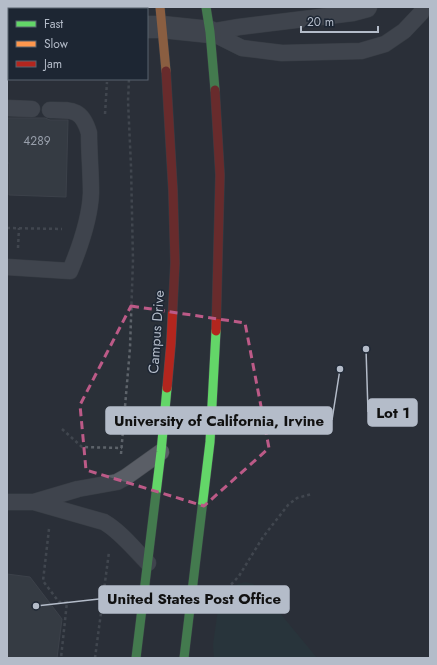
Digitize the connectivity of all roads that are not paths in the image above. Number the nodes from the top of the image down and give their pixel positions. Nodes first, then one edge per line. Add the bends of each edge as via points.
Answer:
1 (206, 7) edge
2 (370, 7) edge
3 (423, 7) edge
4 (156, 20) edge
5 (210, 32) junction
6 (7, 108) edge
7 (32, 109) dead end
8 (50, 110) dead end
9 (7, 268) edge
10 (161, 452) junction
11 (7, 502) edge
12 (34, 502) junction
13 (148, 563) junction
14 (136, 658) edge
15 (184, 658) edge

1 - 5 main road
2 - 5 lane via 353,13
3 - 5 lane via 421,13 404,31 384,44 361,51 282,54 242,48
4 - 5 street
4 - 10 main road, Campus Drive via 168,83 175,263
5 - 15 main road via 220,175 216,322 210,442
6 - 7 lane
8 - 9 lane via 69,110 80,115 89,133 91,194 78,252 70,271
10 - 12 lane via 116,482 78,489
10 - 13 main road, Campus Drive
11 - 12 lane
12 - 13 lane via 104,522
13 - 14 main road, Campus Drive

